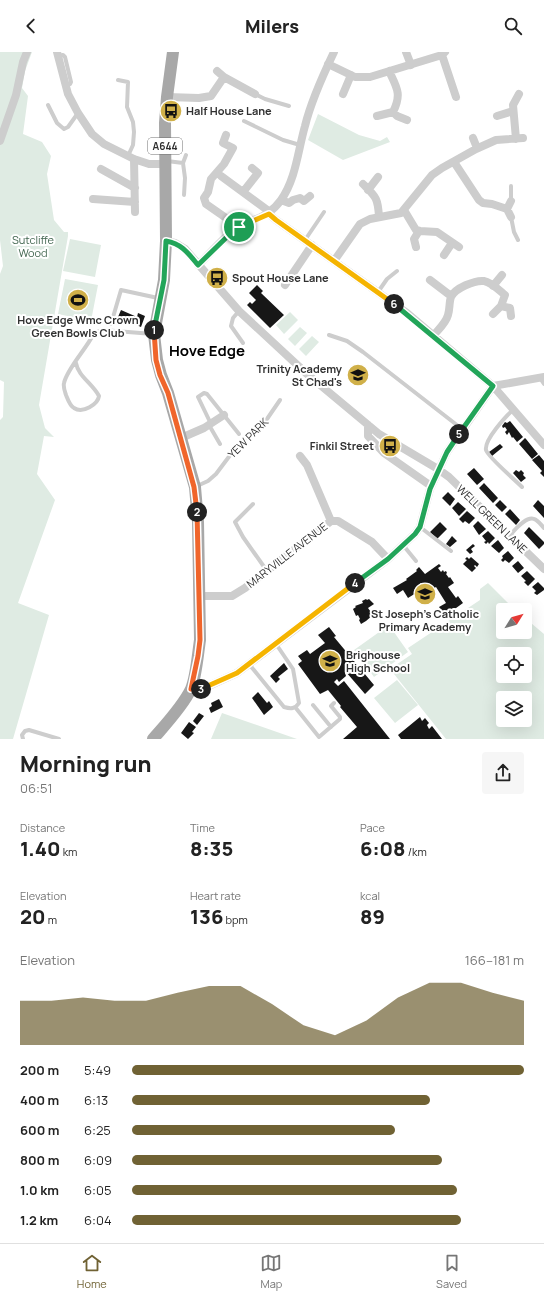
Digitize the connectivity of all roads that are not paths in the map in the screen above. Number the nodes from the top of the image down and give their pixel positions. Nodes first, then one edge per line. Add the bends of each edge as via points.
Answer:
1 (26, 52) edge
2 (173, 52) edge
3 (334, 52) edge
4 (406, 52) edge
5 (57, 54) edge
6 (444, 54) edge
7 (328, 64) junction
8 (411, 65) junction
9 (217, 71) dead end
10 (389, 71) junction
11 (351, 75) junction
12 (224, 77) junction
13 (118, 80) dead end
14 (256, 94) joint
15 (343, 94) dead end
16 (519, 94) dead end
17 (167, 97) junction
18 (456, 97) dead end
19 (48, 105) dead end
20 (289, 106) dead end
21 (513, 111) junction
22 (393, 112) junction
23 (78, 113) junction
24 (377, 116) dead end
25 (497, 116) dead end
26 (407, 120) dead end
27 (244, 121) dead end
28 (226, 135) dead end
29 (473, 138) dead end
30 (0, 141) edge
31 (300, 145) junction
32 (478, 148) junction
33 (186, 154) dead end
34 (131, 157) junction
35 (165, 162) junction
36 (454, 162) junction
37 (183, 163) junction
38 (252, 168) dead end
39 (101, 169) dead end
40 (222, 176) dead end
41 (378, 178) dead end
42 (511, 186) dead end
43 (135, 188) junction
44 (243, 192) junction
45 (184, 196) dead end
46 (310, 196) dead end
47 (93, 199) dead end
48 (281, 200) junction
49 (511, 201) joint
50 (135, 202) junction
51 (404, 210) junction
52 (135, 212) dead end
53 (324, 212) dead end
54 (270, 213) junction
55 (509, 213) junction
56 (379, 217) junction
57 (239, 227) junction
58 (419, 231) junction
59 (518, 240) dead end
60 (166, 241) junction
61 (413, 241) dead end
62 (308, 242) junction
63 (444, 255) dead end
64 (334, 261) junction
65 (198, 265) junction
66 (397, 271) dead end
67 (502, 275) dead end
68 (430, 280) dead end
69 (285, 284) dead end
70 (493, 286) junction
71 (378, 292) junction
72 (451, 296) junction
73 (161, 298) junction
74 (501, 306) junction
75 (239, 311) junction
76 (493, 314) dead end
77 (511, 316) dead end
78 (111, 324) dead end
79 (154, 334) junction
80 (329, 335) dead end
81 (433, 336) junction
82 (243, 343) dead end
83 (76, 363) junction
84 (543, 380) edge
85 (493, 386) junction
86 (280, 400) dead end
87 (514, 410) junction
88 (224, 415) junction
89 (210, 424) junction
90 (368, 425) junction
91 (462, 429) junction
92 (239, 434) dead end
93 (181, 438) junction
94 (220, 444) dead end
95 (544, 445) edge
96 (300, 456) dead end
97 (438, 469) junction
98 (431, 486) junction
99 (194, 487) junction
100 (522, 487) dead end
101 (253, 504) dead end
102 (331, 521) junction
103 (420, 527) junction
104 (544, 528) edge
105 (509, 536) junction
106 (403, 545) junction
107 (451, 551) dead end
108 (388, 559) junction
109 (416, 561) dead end
110 (544, 569) edge
111 (267, 571) junction
112 (199, 596) junction
113 (276, 643) junction
114 (249, 664) junction
115 (191, 689) junction
116 (334, 702) dead end
117 (314, 705) dead end
118 (295, 707) junction
119 (331, 727) junction
120 (320, 738) edge
121 (23, 739) edge
122 (59, 739) edge
123 (152, 739) edge

1 - 30 street via 16,95
2 - 17 main road, A644
3 - 7 street
4 - 8 street
5 - 23 street via 65,85
6 - 8 street
6 - 18 street
7 - 11 street
7 - 31 street via 305,124
8 - 10 street
9 - 12 street
10 - 11 street via 370,77
10 - 22 street via 398,90
11 - 15 street
12 - 14 street
12 - 17 street via 211,96
13 - 34 lane via 128,82 127,107 134,132
14 - 20 lane
16 - 21 street
17 - 35 main road, A644
19 - 23 lane via 57,123 64,130
21 - 25 street
21 - 32 street via 519,138 496,140
22 - 24 street
22 - 26 street
23 - 34 street via 88,129 104,144
27 - 31 lane via 283,140
28 - 57 street via 223,143 234,148 211,179 204,198 206,204
29 - 32 street
31 - 48 street via 291,182
32 - 36 street
33 - 37 lane
34 - 35 street via 149,164
34 - 43 street
35 - 37 lane
35 - 60 main road, A644
36 - 51 street via 432,175
36 - 55 street via 479,200
37 - 45 lane
38 - 44 street via 258,173
39 - 43 street
40 - 44 street
41 - 56 street via 366,187 378,203
42 - 49 lane
43 - 50 street
44 - 54 street
46 - 48 street via 304,201 300,198 289,203
47 - 50 street
48 - 54 street
49 - 55 street
50 - 52 street
51 - 56 street via 401,213
51 - 58 street
53 - 62 lane
54 - 57 street
54 - 62 street
55 - 59 lane
56 - 64 street via 360,224
57 - 65 street
58 - 61 street
58 - 63 street via 437,232 456,245
60 - 65 street, WELL GREEN LANE via 175,243 185,250
60 - 73 main road, A644
62 - 64 street
62 - 69 street
64 - 71 street
65 - 75 street, WELL GREEN LANE
66 - 71 lane via 387,279
67 - 70 street
68 - 72 street
70 - 72 street via 483,281 467,284
70 - 74 street via 505,295
71 - 81 street
72 - 81 street via 448,317
73 - 78 lane via 121,290
73 - 79 main road, A644
74 - 76 street
74 - 77 street via 510,308
75 - 82 lane via 231,326
75 - 90 street, WELL GREEN LANE via 307,374
79 - 83 lane via 103,330 97,332
79 - 93 main road, A644 via 156,360
80 - 91 lane via 348,341
81 - 85 street
83 - 83 lane via 64,385 72,406 83,410 94,404 99,396 77,369
84 - 85 street
85 - 87 street
85 - 91 street
86 - 99 lane, YEW PARK via 267,419 234,450 216,474
87 - 95 street
87 - 100 lane via 499,424 485,448
88 - 89 street
88 - 89 lane via 207,394 200,395 198,397
88 - 92 lane
89 - 93 street
89 - 94 lane
90 - 97 street, WELL GREEN LANE
90 - 98 street via 368,436 384,453
91 - 97 street
93 - 99 main road, A644
96 - 102 street via 310,462
97 - 98 street
97 - 105 street, WELL GREEN LANE
98 - 103 street
99 - 112 main road, A644 via 198,522
101 - 111 lane via 235,522
102 - 108 street, MARYVILLE AVENUE via 338,521 372,542
102 - 111 street, MARYVILLE AVENUE
103 - 106 street
103 - 107 lane
104 - 105 lane via 536,519 530,519 523,522
105 - 110 street, WELL GREEN LANE
106 - 108 street
106 - 109 lane
108 - 113 street
111 - 112 street, MARYVILLE AVENUE via 232,596
112 - 115 main road, A644 via 200,640
113 - 114 street
113 - 118 lane via 293,669 299,703
114 - 115 street via 237,673 202,689
114 - 118 lane via 284,707
115 - 123 main road, A644 via 176,712
116 - 119 lane via 331,706 340,719
117 - 119 lane
118 - 120 lane
119 - 120 lane
121 - 122 lane via 22,735 29,730

